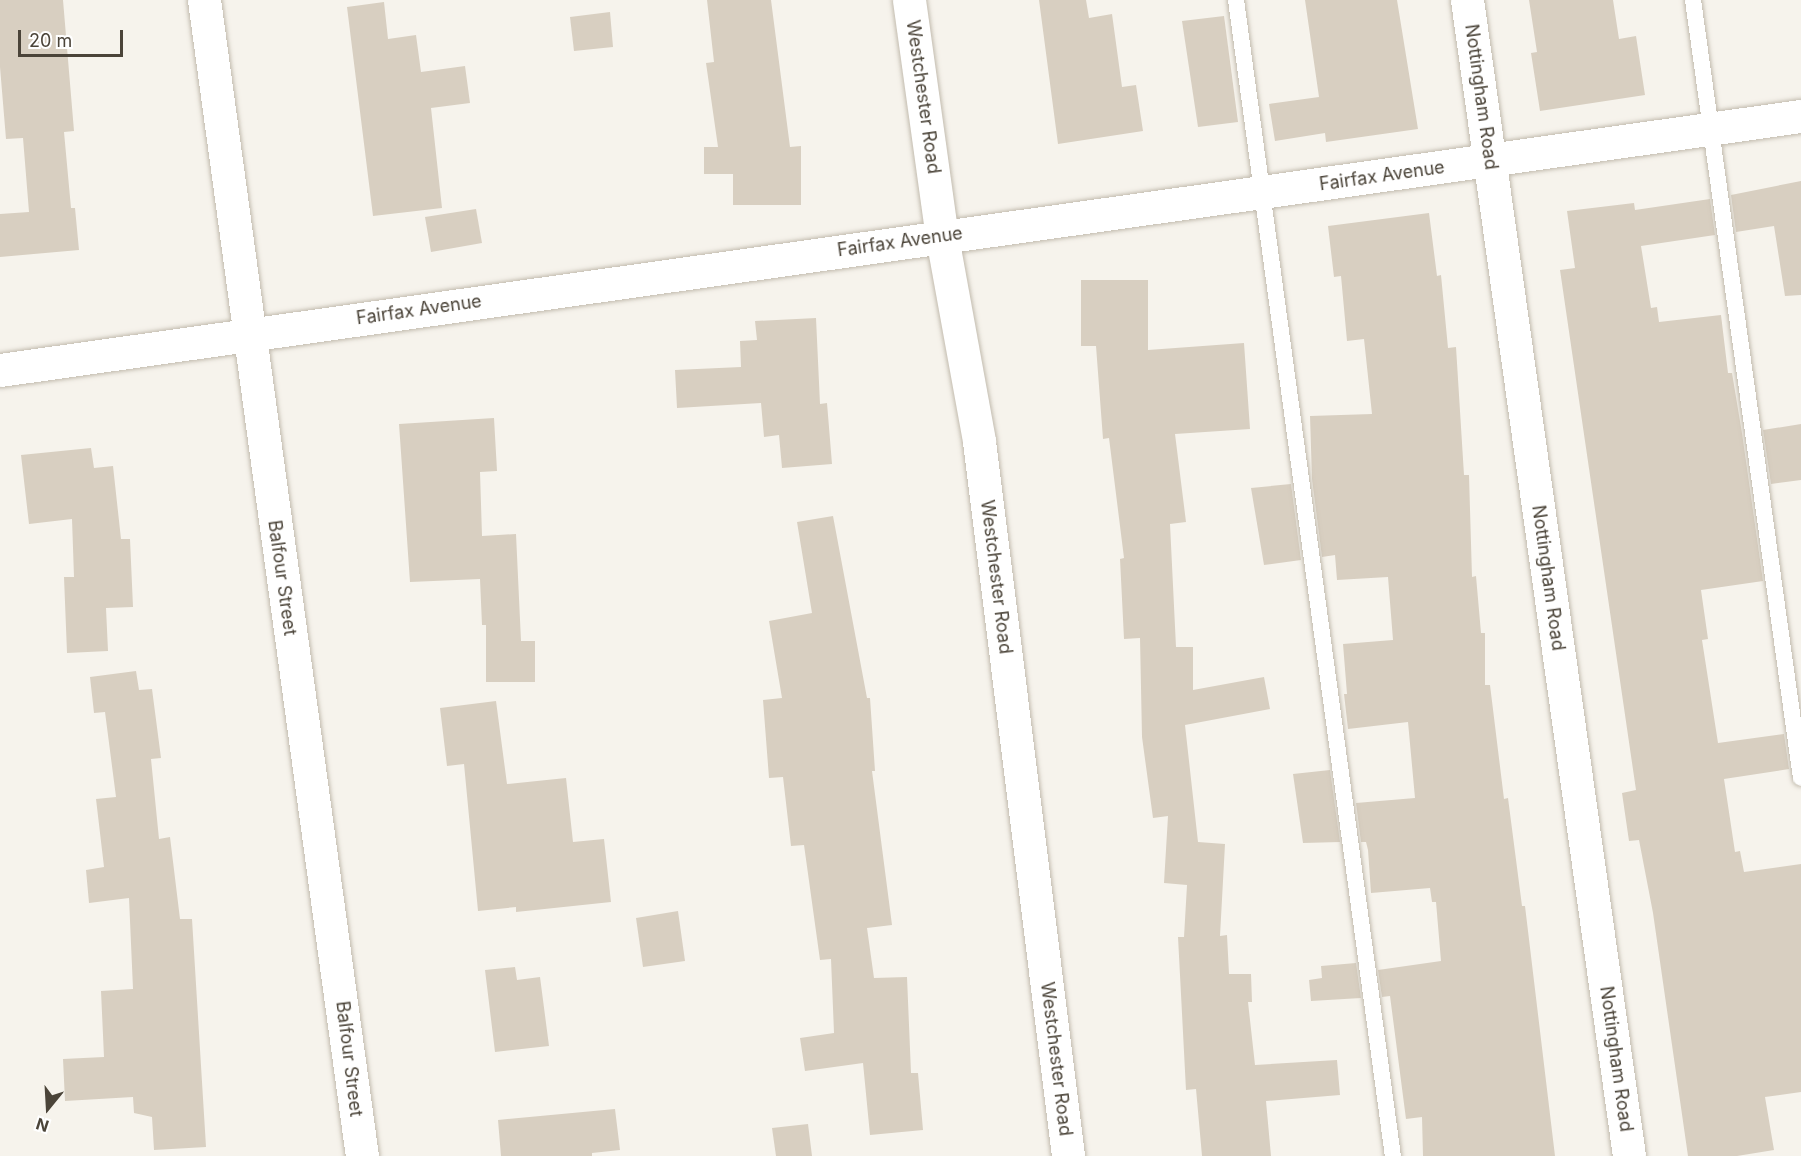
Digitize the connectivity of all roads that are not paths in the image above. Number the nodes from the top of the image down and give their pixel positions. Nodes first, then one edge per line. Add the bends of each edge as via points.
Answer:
1 (204, 0) edge
2 (909, 0) edge
3 (1236, 0) edge
4 (1467, 0) edge
5 (1693, 0) edge
6 (1801, 116) edge
7 (1711, 129) junction
8 (1490, 161) junction
9 (1264, 193) junction
10 (942, 237) junction
11 (250, 334) junction
12 (0, 369) edge
13 (1801, 778) edge
14 (362, 1156) edge
15 (1068, 1156) edge
16 (1393, 1156) edge
17 (1629, 1156) edge

1 - 11 street, Balfour Street
2 - 10 street, Westchester Road
3 - 9 lane
4 - 8 street, Nottingham Road
5 - 7 lane
6 - 7 street, Fairfax Avenue
7 - 8 street, Fairfax Avenue
7 - 13 lane
8 - 9 street, Fairfax Avenue
8 - 17 street, Nottingham Road
9 - 10 street, Fairfax Avenue
9 - 16 lane
10 - 11 street, Fairfax Avenue
10 - 15 street, Westchester Road via 979,441
11 - 12 street, Fairfax Avenue
11 - 14 street, Balfour Street

